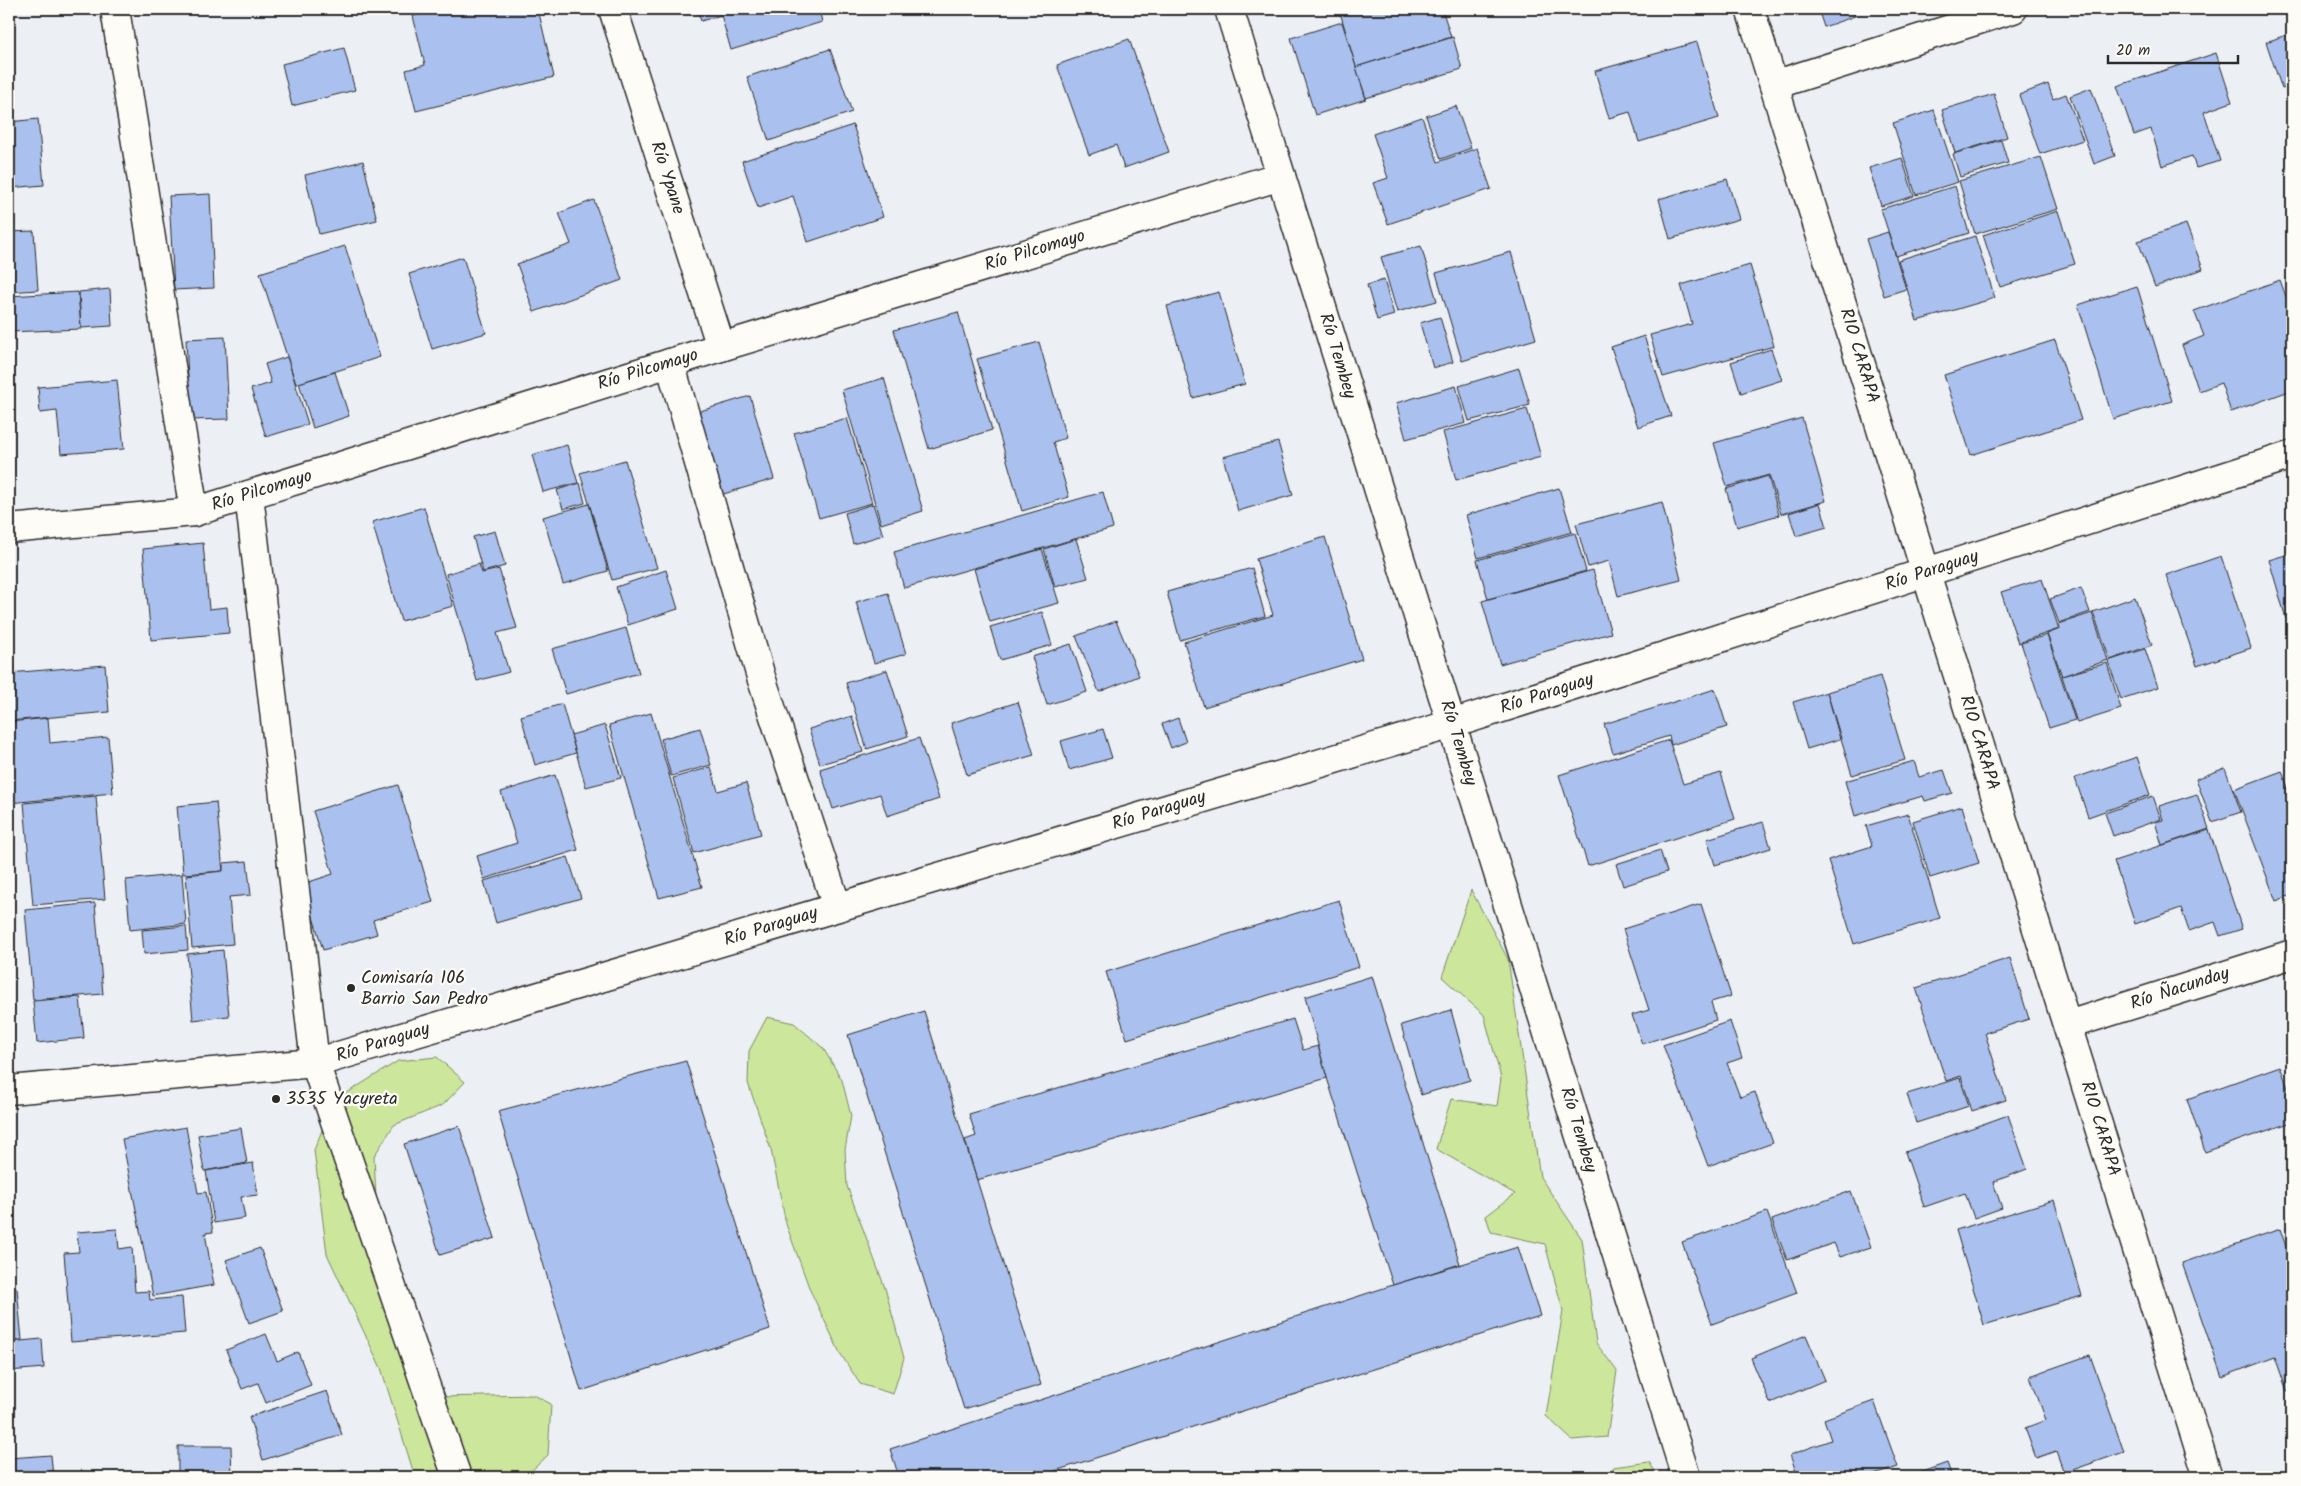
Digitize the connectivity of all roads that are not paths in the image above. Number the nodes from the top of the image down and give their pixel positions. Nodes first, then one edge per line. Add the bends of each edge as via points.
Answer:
1 (115, 9) edge
2 (613, 9) edge
3 (1229, 9) edge
4 (1750, 9) edge
5 (2013, 9) edge
6 (1774, 85) junction
7 (1281, 176) junction
8 (721, 347) junction
9 (670, 363) junction
10 (2292, 455) edge
11 (249, 495) junction
12 (194, 512) junction
13 (9, 529) edge
14 (1926, 573) junction
15 (1452, 724) junction
16 (837, 907) junction
17 (2292, 954) edge
18 (2068, 1025) junction
19 (315, 1063) junction
20 (9, 1090) edge
21 (457, 1477) edge
22 (1686, 1477) edge
23 (2208, 1477) edge

1 - 12 street
2 - 8 street, Río Ypane
3 - 7 street, Río Tembey
4 - 6 street, RIO CARAPA
5 - 6 street
6 - 14 street, RIO CARAPA
7 - 8 street, Río Pilcomayo
7 - 15 street, Río Tembey
8 - 9 street, Río Pilcomayo
9 - 11 street, Río Pilcomayo
9 - 16 street via 761,677
10 - 14 street, Río Paraguay
11 - 12 street, Río Pilcomayo
11 - 19 street
12 - 13 street, Río Pilcomayo
14 - 15 street, Río Paraguay
14 - 18 street, RIO CARAPA
15 - 16 street, Río Paraguay
15 - 22 street, Río Tembey
16 - 19 street, Río Paraguay
17 - 18 street, Río Ñacunday
18 - 23 street, RIO CARAPA
19 - 20 street, Río Paraguay
19 - 21 street

